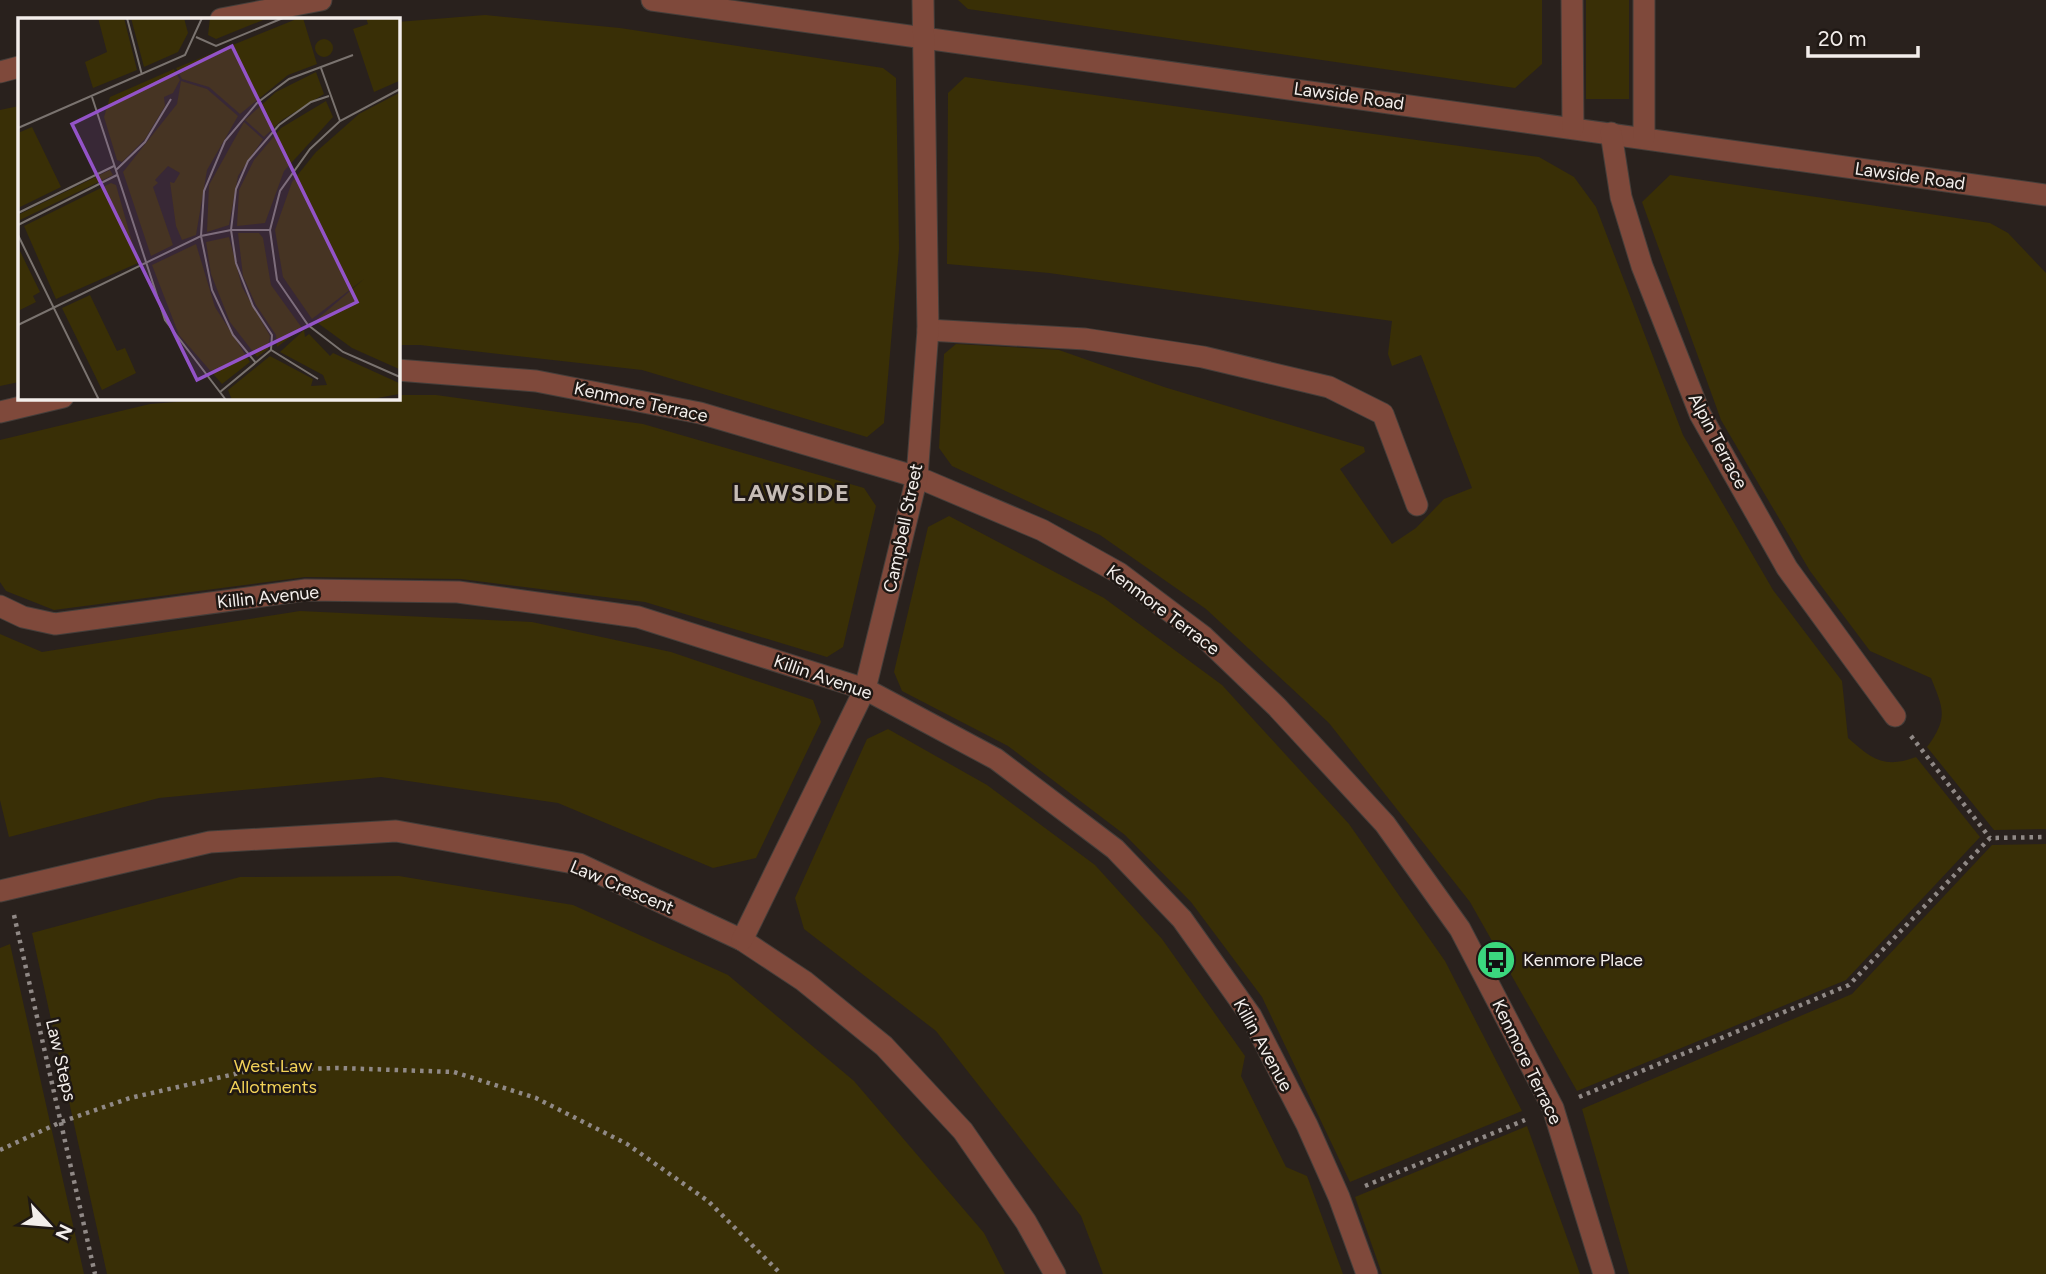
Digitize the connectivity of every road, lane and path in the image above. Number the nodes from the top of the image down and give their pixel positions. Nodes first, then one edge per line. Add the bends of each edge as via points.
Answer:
1 (321, 0) edge
2 (652, 0) edge
3 (923, 0) edge
4 (1572, 0) edge
5 (1644, 0) edge
6 (283, 2) edge
7 (225, 18) edge
8 (923, 36) junction
9 (18, 67) edge
10 (0, 72) edge
11 (1573, 128) junction
12 (1611, 133) junction
13 (1644, 138) junction
14 (2046, 195) edge
15 (928, 330) junction
16 (399, 370) edge
17 (55, 399) edge
18 (0, 412) edge
19 (917, 477) junction
20 (1417, 505) dead end
21 (0, 606) edge
22 (865, 689) junction
23 (1895, 716) joint
24 (2046, 837) edge
25 (1990, 838) junction
26 (4, 890) edge
27 (742, 940) junction
28 (1553, 1108) junction
29 (61, 1122) junction
30 (0, 1150) edge
31 (1339, 1197) junction
32 (95, 1274) edge
33 (781, 1274) edge
34 (1055, 1274) edge
35 (1367, 1274) edge
36 (1604, 1274) edge

1 - 6 street
2 - 8 street, Lawside Road
3 - 8 street, Campbell Street
4 - 11 street
5 - 13 street
6 - 7 street
8 - 11 street, Lawside Road
8 - 15 street, Campbell Street
9 - 10 street
11 - 12 street, Lawside Road
12 - 13 street, Lawside Road
12 - 23 street, Alpin Terrace via 1621,197 1642,266 1700,414 1787,568
13 - 14 street, Lawside Road
15 - 19 street, Campbell Street
15 - 20 street via 1085,338 1203,357 1329,387 1383,414
16 - 19 street, Kenmore Terrace via 536,381 699,413
17 - 18 street
19 - 22 street, Campbell Street
19 - 28 street, Kenmore Terrace via 1042,530 1119,573 1204,637 1277,707 1385,824 1460,929
21 - 22 street, Killin Avenue via 55,624 306,590 458,592 638,617
22 - 27 street, Campbell Street
22 - 31 street, Killin Avenue via 996,759 1115,849 1182,919 1251,1016
23 - 25 path
24 - 25 path
25 - 28 path via 1849,985
26 - 27 street, Law Crescent via 210,842 397,831 579,864
26 - 29 path, Law Steps
27 - 34 street, Law Crescent via 804,981 884,1046 963,1132 1026,1222
28 - 31 path
28 - 36 street, Kenmore Terrace
29 - 30 path
29 - 32 path, Law Steps
29 - 33 path via 130,1098 252,1070 454,1072 536,1098 627,1144 708,1201
31 - 35 street, Killin Avenue

